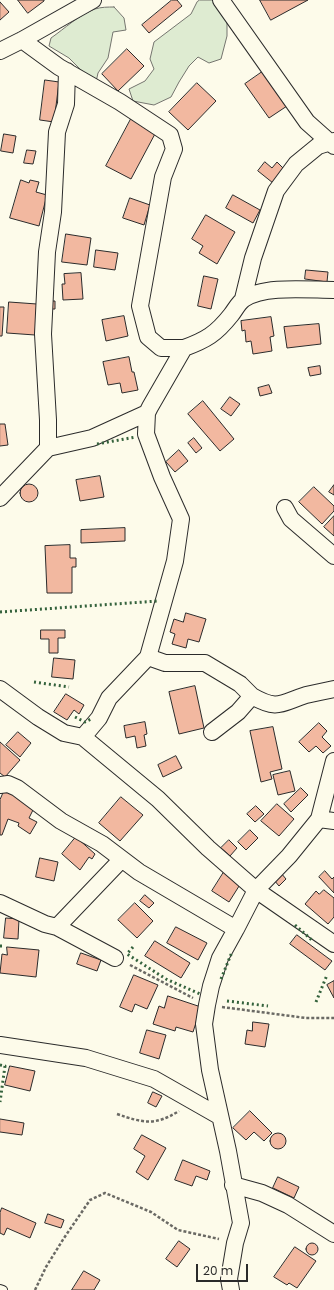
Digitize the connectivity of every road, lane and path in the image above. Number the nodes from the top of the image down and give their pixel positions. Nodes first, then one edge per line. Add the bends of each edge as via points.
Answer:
1 (93, 0) edge
2 (221, 0) edge
3 (22, 40) junction
4 (0, 51) edge
5 (67, 71) junction
6 (333, 143) edge
7 (334, 290) edge
8 (243, 300) junction
9 (184, 348) junction
10 (147, 413) junction
11 (48, 448) junction
12 (0, 498) edge
13 (285, 508) dead end
14 (334, 556) edge
15 (148, 656) junction
16 (0, 689) edge
17 (334, 689) edge
18 (252, 696) junction
19 (212, 732) dead end
20 (84, 737) junction
21 (334, 760) edge
22 (0, 785) edge
23 (327, 820) edge
24 (122, 859) junction
25 (256, 890) junction
26 (0, 903) edge
27 (56, 927) junction
28 (236, 929) junction
29 (334, 944) edge
30 (115, 958) joint
31 (207, 1005) junction
32 (334, 1018) edge
33 (0, 1045) edge
34 (193, 1102) junction
35 (117, 1114) dead end
36 (219, 1116) junction
37 (233, 1185) junction
38 (334, 1234) edge
39 (235, 1243) junction
40 (35, 1290) edge
41 (231, 1290) edge

1 - 3 street
2 - 6 street via 307,122
3 - 4 street
3 - 5 street
5 - 9 street via 170,135 174,149 163,177 140,306 148,337 162,348
5 - 11 street via 66,104 57,132 43,334
6 - 8 street via 318,146 296,164 276,191 253,258
7 - 8 street via 268,290
8 - 9 street via 220,329 202,341
9 - 10 street
10 - 11 street via 92,438
10 - 15 street via 146,434 181,519 175,561
11 - 12 street
13 - 14 street via 290,519
15 - 18 street via 165,663 204,663 240,684
15 - 20 street via 109,698 99,718
16 - 20 street via 64,733
17 - 18 street via 307,695 282,705 265,704
18 - 19 street via 238,712
20 - 25 street via 158,799
21 - 23 street
22 - 24 street via 8,784 17,788
23 - 25 street
24 - 27 street
24 - 28 street via 139,872
25 - 28 street
25 - 29 street
26 - 27 street
27 - 30 street
28 - 31 street via 220,958
30 - 31 path
31 - 32 path via 306,1018
31 - 36 street via 204,1024
33 - 34 street via 86,1058 154,1079
34 - 35 path via 164,1119 148,1122
34 - 36 street
36 - 37 street
37 - 38 street via 262,1193 288,1205
37 - 39 street via 241,1222
39 - 40 path via 178,1230 151,1212 105,1193 90,1200 46,1267
39 - 41 street via 229,1279

